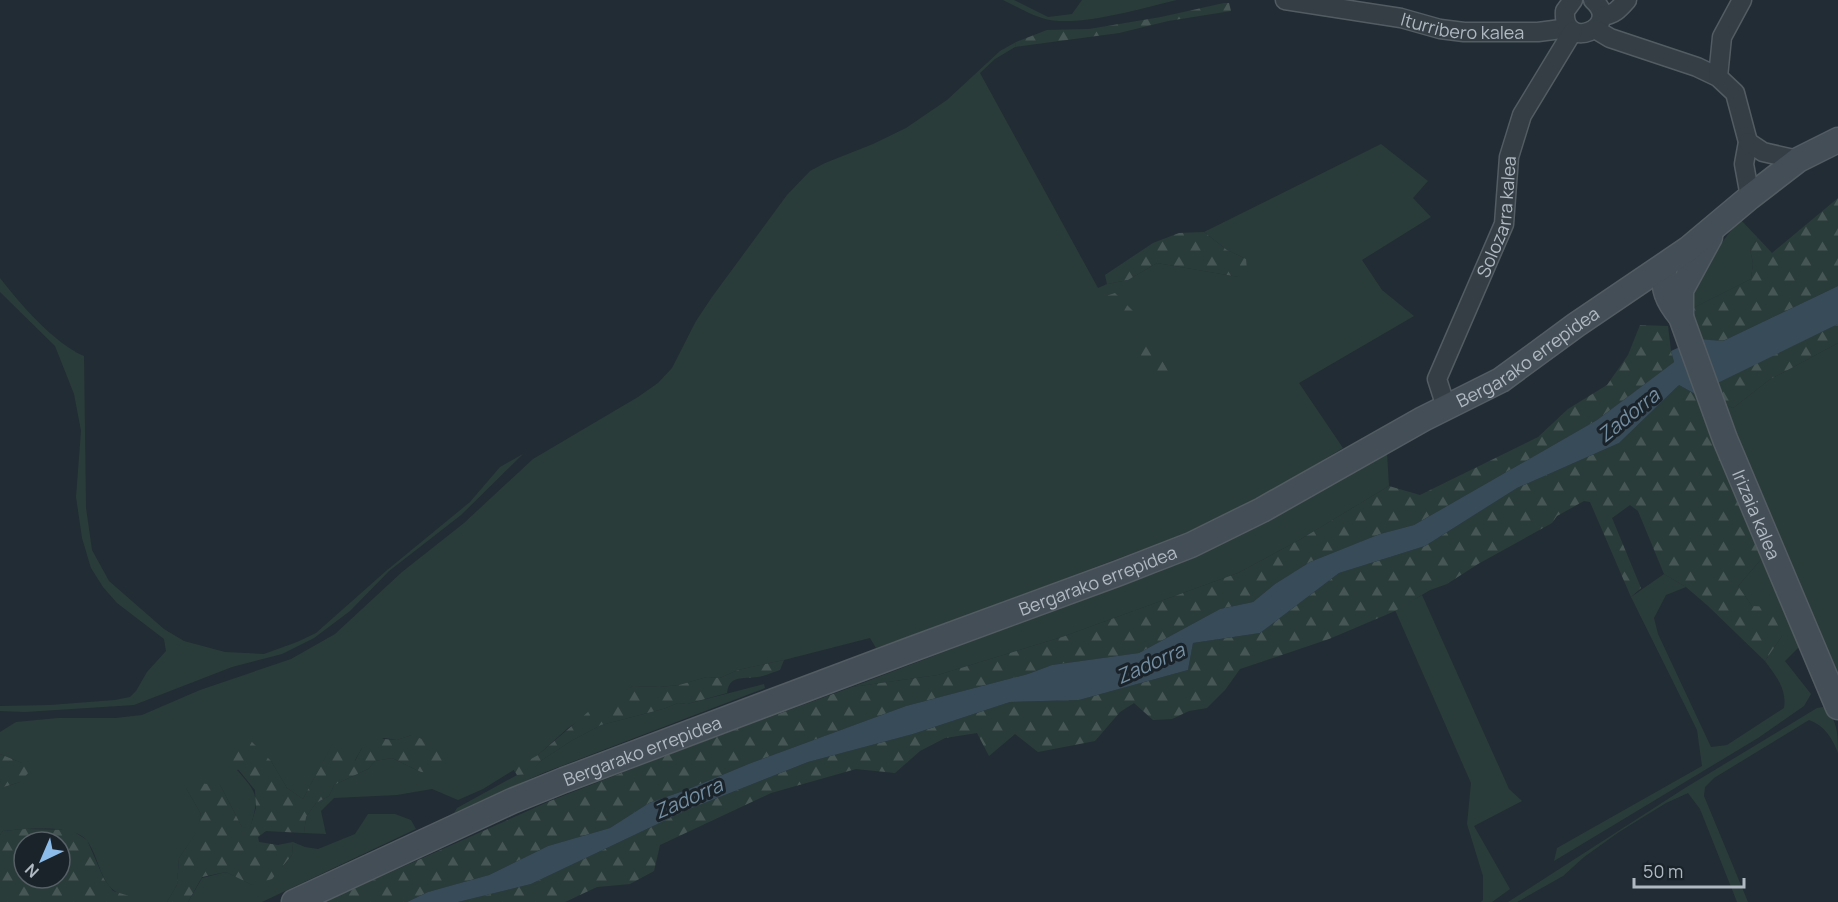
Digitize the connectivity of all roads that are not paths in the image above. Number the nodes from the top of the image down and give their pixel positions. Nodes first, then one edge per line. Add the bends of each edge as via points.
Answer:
1 (1285, 0) edge
2 (1573, 0) edge
3 (1627, 0) edge
4 (1742, 0) edge
5 (1597, 15) edge
6 (1571, 29) junction
7 (1718, 77) junction
8 (1838, 140) edge
9 (1748, 142) junction
10 (1798, 160) junction
11 (1749, 197) junction
12 (1714, 228) junction
13 (1664, 267) junction
14 (1627, 292) junction
15 (1674, 292) junction
16 (1446, 407) junction
17 (1838, 708) edge
18 (294, 902) edge

1 - 6 street, Iturribero kalea via 1464,32
2 - 6 street via 1565,11
3 - 5 street via 1617,11
4 - 7 street via 1722,37
5 - 6 street, Iturribero kalea via 1584,34
5 - 7 street via 1610,38 1697,66
6 - 16 street, Solozarra kalea via 1522,115 1509,158 1504,224 1437,379
7 - 9 street via 1735,93
8 - 10 street, Bergarako errepidea
9 - 10 street via 1764,152
9 - 11 street via 1743,164
10 - 11 street, Bergarako errepidea
11 - 12 street, Bergarako errepidea
12 - 13 street, Bergarako errepidea
12 - 15 street
13 - 14 street, Bergarako errepidea
13 - 15 street, Irizaia kalea
14 - 15 street via 1648,287
14 - 16 street, Bergarako errepidea via 1501,380
15 - 17 street, Irizaia kalea via 1669,302 1681,317 1725,439
16 - 18 street, Bergarako errepidea via 1262,510 1191,545 564,780

